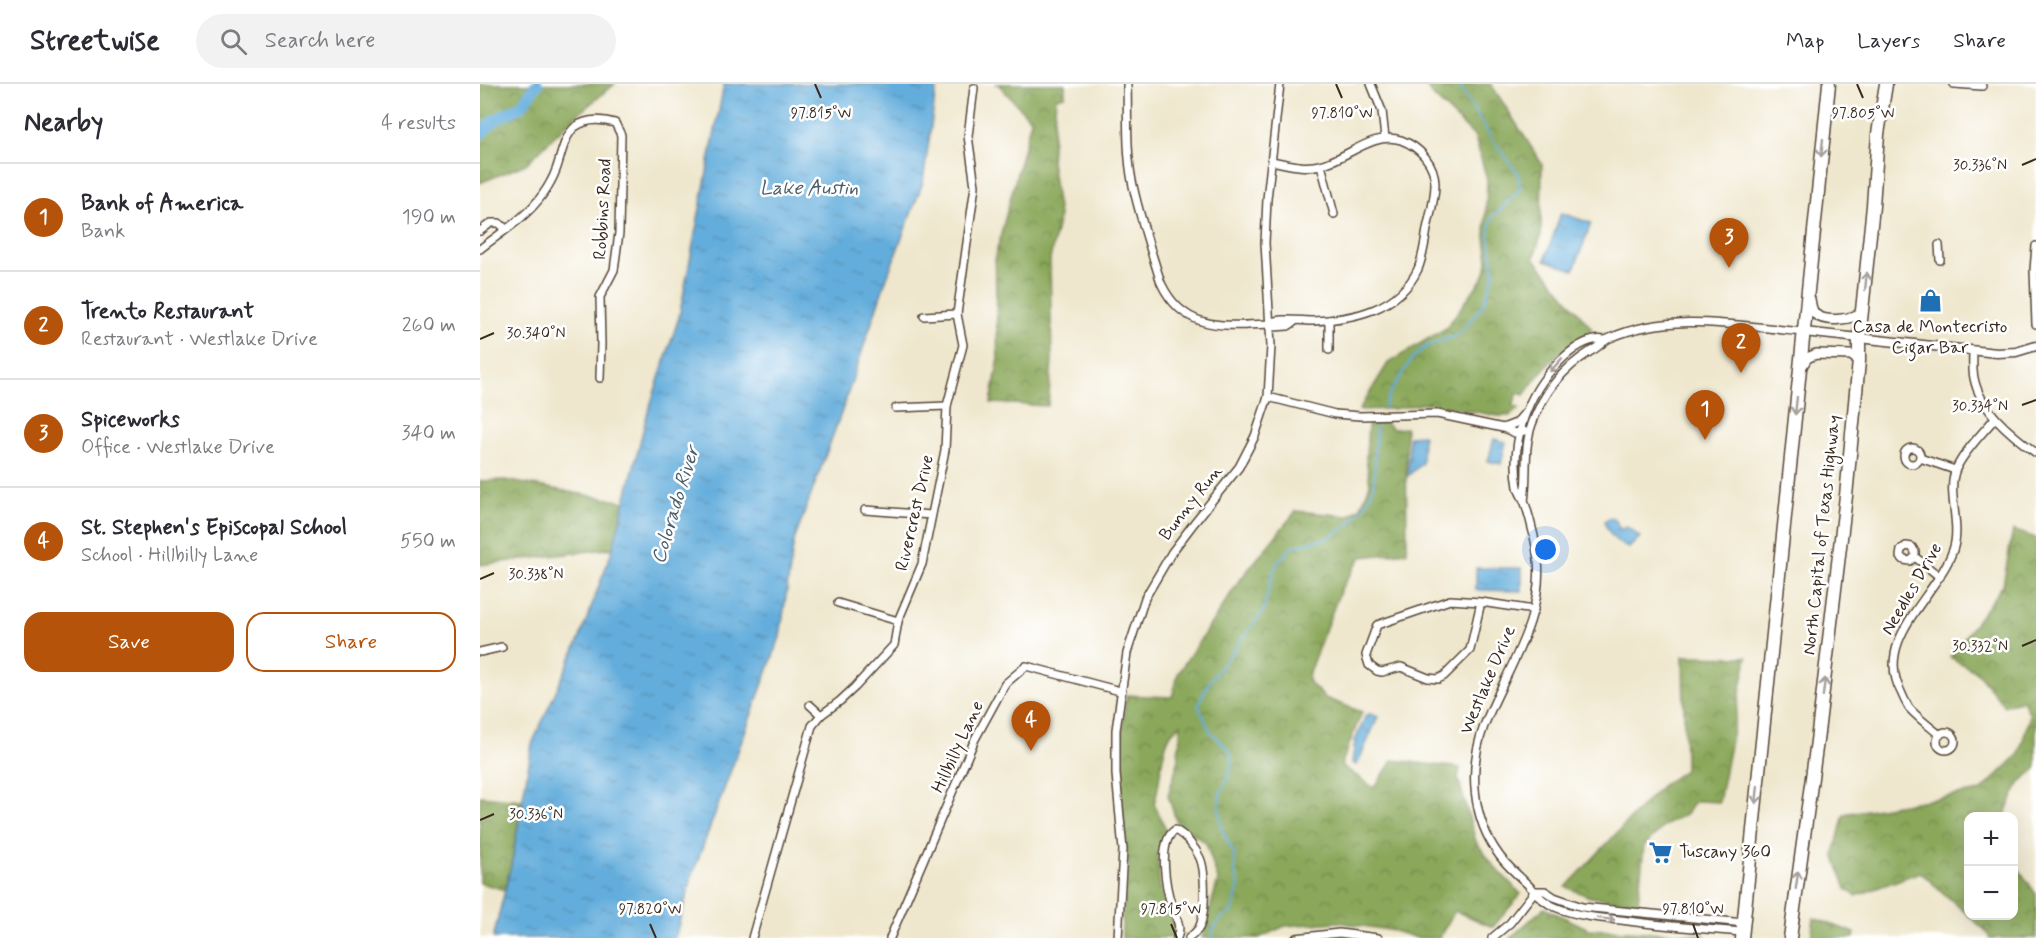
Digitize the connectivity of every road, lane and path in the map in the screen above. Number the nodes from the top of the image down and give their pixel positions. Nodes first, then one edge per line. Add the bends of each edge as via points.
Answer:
1 (1127, 84) edge
2 (1280, 84) edge
3 (1371, 84) edge
4 (1829, 84) edge
5 (1886, 84) edge
6 (1953, 84) edge
7 (1982, 86) dead end
8 (974, 88) dead end
9 (1385, 138) junction
10 (1271, 161) junction
11 (1321, 165) junction
12 (1335, 214) dead end
13 (506, 229) junction
14 (480, 231) edge
15 (1939, 245) dead end
16 (2036, 246) edge
17 (480, 249) edge
18 (1940, 260) dead end
19 (1808, 285) junction
20 (1863, 311) junction
21 (957, 314) junction
22 (924, 316) dead end
23 (1329, 320) junction
24 (1269, 324) junction
25 (2036, 324) edge
26 (1804, 332) junction
27 (1859, 339) junction
28 (1605, 340) junction
29 (2036, 346) edge
30 (1329, 350) dead end
31 (1972, 350) junction
32 (1859, 361) junction
33 (1800, 371) junction
34 (600, 378) dead end
35 (1268, 397) junction
36 (947, 406) junction
37 (896, 408) dead end
38 (1525, 413) junction
39 (1995, 418) junction
40 (1532, 426) junction
41 (1503, 428) junction
42 (1520, 433) junction
43 (2036, 453) edge
44 (1920, 458) dead end
45 (1955, 470) junction
46 (1524, 501) junction
47 (865, 510) dead end
48 (931, 515) junction
49 (1915, 557) dead end
50 (1940, 577) junction
51 (1481, 602) junction
52 (838, 603) dead end
53 (1534, 610) junction
54 (898, 621) junction
55 (502, 647) dead end
56 (480, 652) edge
57 (1120, 691) junction
58 (810, 705) dead end
59 (821, 715) junction
60 (1940, 735) dead end
61 (1535, 891) junction
62 (1743, 931) edge
63 (752, 938) edge
64 (890, 938) edge
65 (1118, 938) edge
66 (1178, 938) edge
67 (1189, 938) edge
68 (1296, 938) edge
69 (1377, 938) edge
70 (1492, 938) edge
71 (1790, 938) edge

1 - 24 street via 1132,178 1166,293 1181,310 1203,323
2 - 10 street, Bunny Run
3 - 9 street via 1382,111
4 -> 19 highway, North Capital of Texas Highway
20 -> 5 highway, North Capital of Texas Highway
6 - 7 street
8 - 21 street, Rivercrest Drive via 968,136 975,186
9 - 11 street
9 - 23 street via 1413,145 1425,156 1434,176 1418,269 1399,295 1383,306
10 - 11 street via 1305,167
10 - 24 street, Bunny Run via 1265,243
11 - 12 street
13 - 14 street via 500,223 491,223
13 - 17 street
13 - 34 street, Robbins Road via 544,193 574,128 603,119 615,123 621,135 620,234 614,270 600,297
15 - 18 street
16 - 25 street
19 - 20 main road via 1816,315 1851,318
19 - 26 highway, North Capital of Texas Highway
20 - 27 highway, North Capital of Texas Highway
21 - 22 street
21 - 36 street, Rivercrest Drive via 963,345
23 - 24 street via 1288,319
23 - 30 street
24 - 35 street, Bunny Run
26 - 27 street, Westlake Drive
26 - 28 street, Westlake Drive via 1663,323
26 - 33 highway, North Capital of Texas Highway
27 - 31 street, Westlake Drive
27 - 32 highway, North Capital of Texas Highway
28 -> 38 street, Westlake Drive via 1594,338 1564,357 1542,383
28 - 40 street, Westlake Drive via 1558,377
29 - 31 street, Westlake Drive via 2007,352
31 - 39 street via 1974,380
32 - 33 main road via 1851,356 1811,355
71 -> 32 highway, North Capital of Texas Highway via 1817,741
33 -> 62 highway, North Capital of Texas Highway
35 - 41 street via 1335,414 1437,414
35 - 57 street, Bunny Run via 1239,467 1178,545 1145,598 1127,652
36 - 37 street
36 - 48 street, Rivercrest Drive via 945,450
38 - 41 street via 1516,423
38 - 42 street, Westlake Drive
39 - 43 street
39 - 45 street
40 - 42 street
40 - 46 street, Westlake Drive
41 - 42 street
42 - 46 street, Westlake Drive via 1517,479
44 - 45 street
45 - 50 street, Needles Drive via 1957,537
46 - 53 street, Westlake Drive via 1539,564
47 - 48 street
48 - 54 street, Rivercrest Drive via 922,564
49 - 50 street
50 - 60 street, Needles Drive via 1898,641 1893,659 1896,683 1909,707
51 - 51 street via 1450,600 1377,625 1366,655 1369,665 1382,672 1401,667 1428,678 1444,676 1470,650
51 - 53 street
52 - 54 street
53 - 61 street, Westlake Drive via 1484,728 1474,786 1487,835 1503,859
54 - 59 street, Rivercrest Drive via 894,645 840,702
55 - 56 street
57 - 64 street, Hillbilly Lane via 1026,666 1005,684 975,739
57 - 65 street, Bunny Run via 1116,774 1123,850
58 - 59 street
59 - 63 street, Rivercrest Drive via 812,726
61 - 62 street, Westlake Drive via 1545,891 1582,907
61 - 70 street via 1510,923
66 - 67 street via 1180,928 1164,860 1166,843 1175,830 1192,844 1203,873 1202,916 1199,928
68 - 69 street via 1339,933

